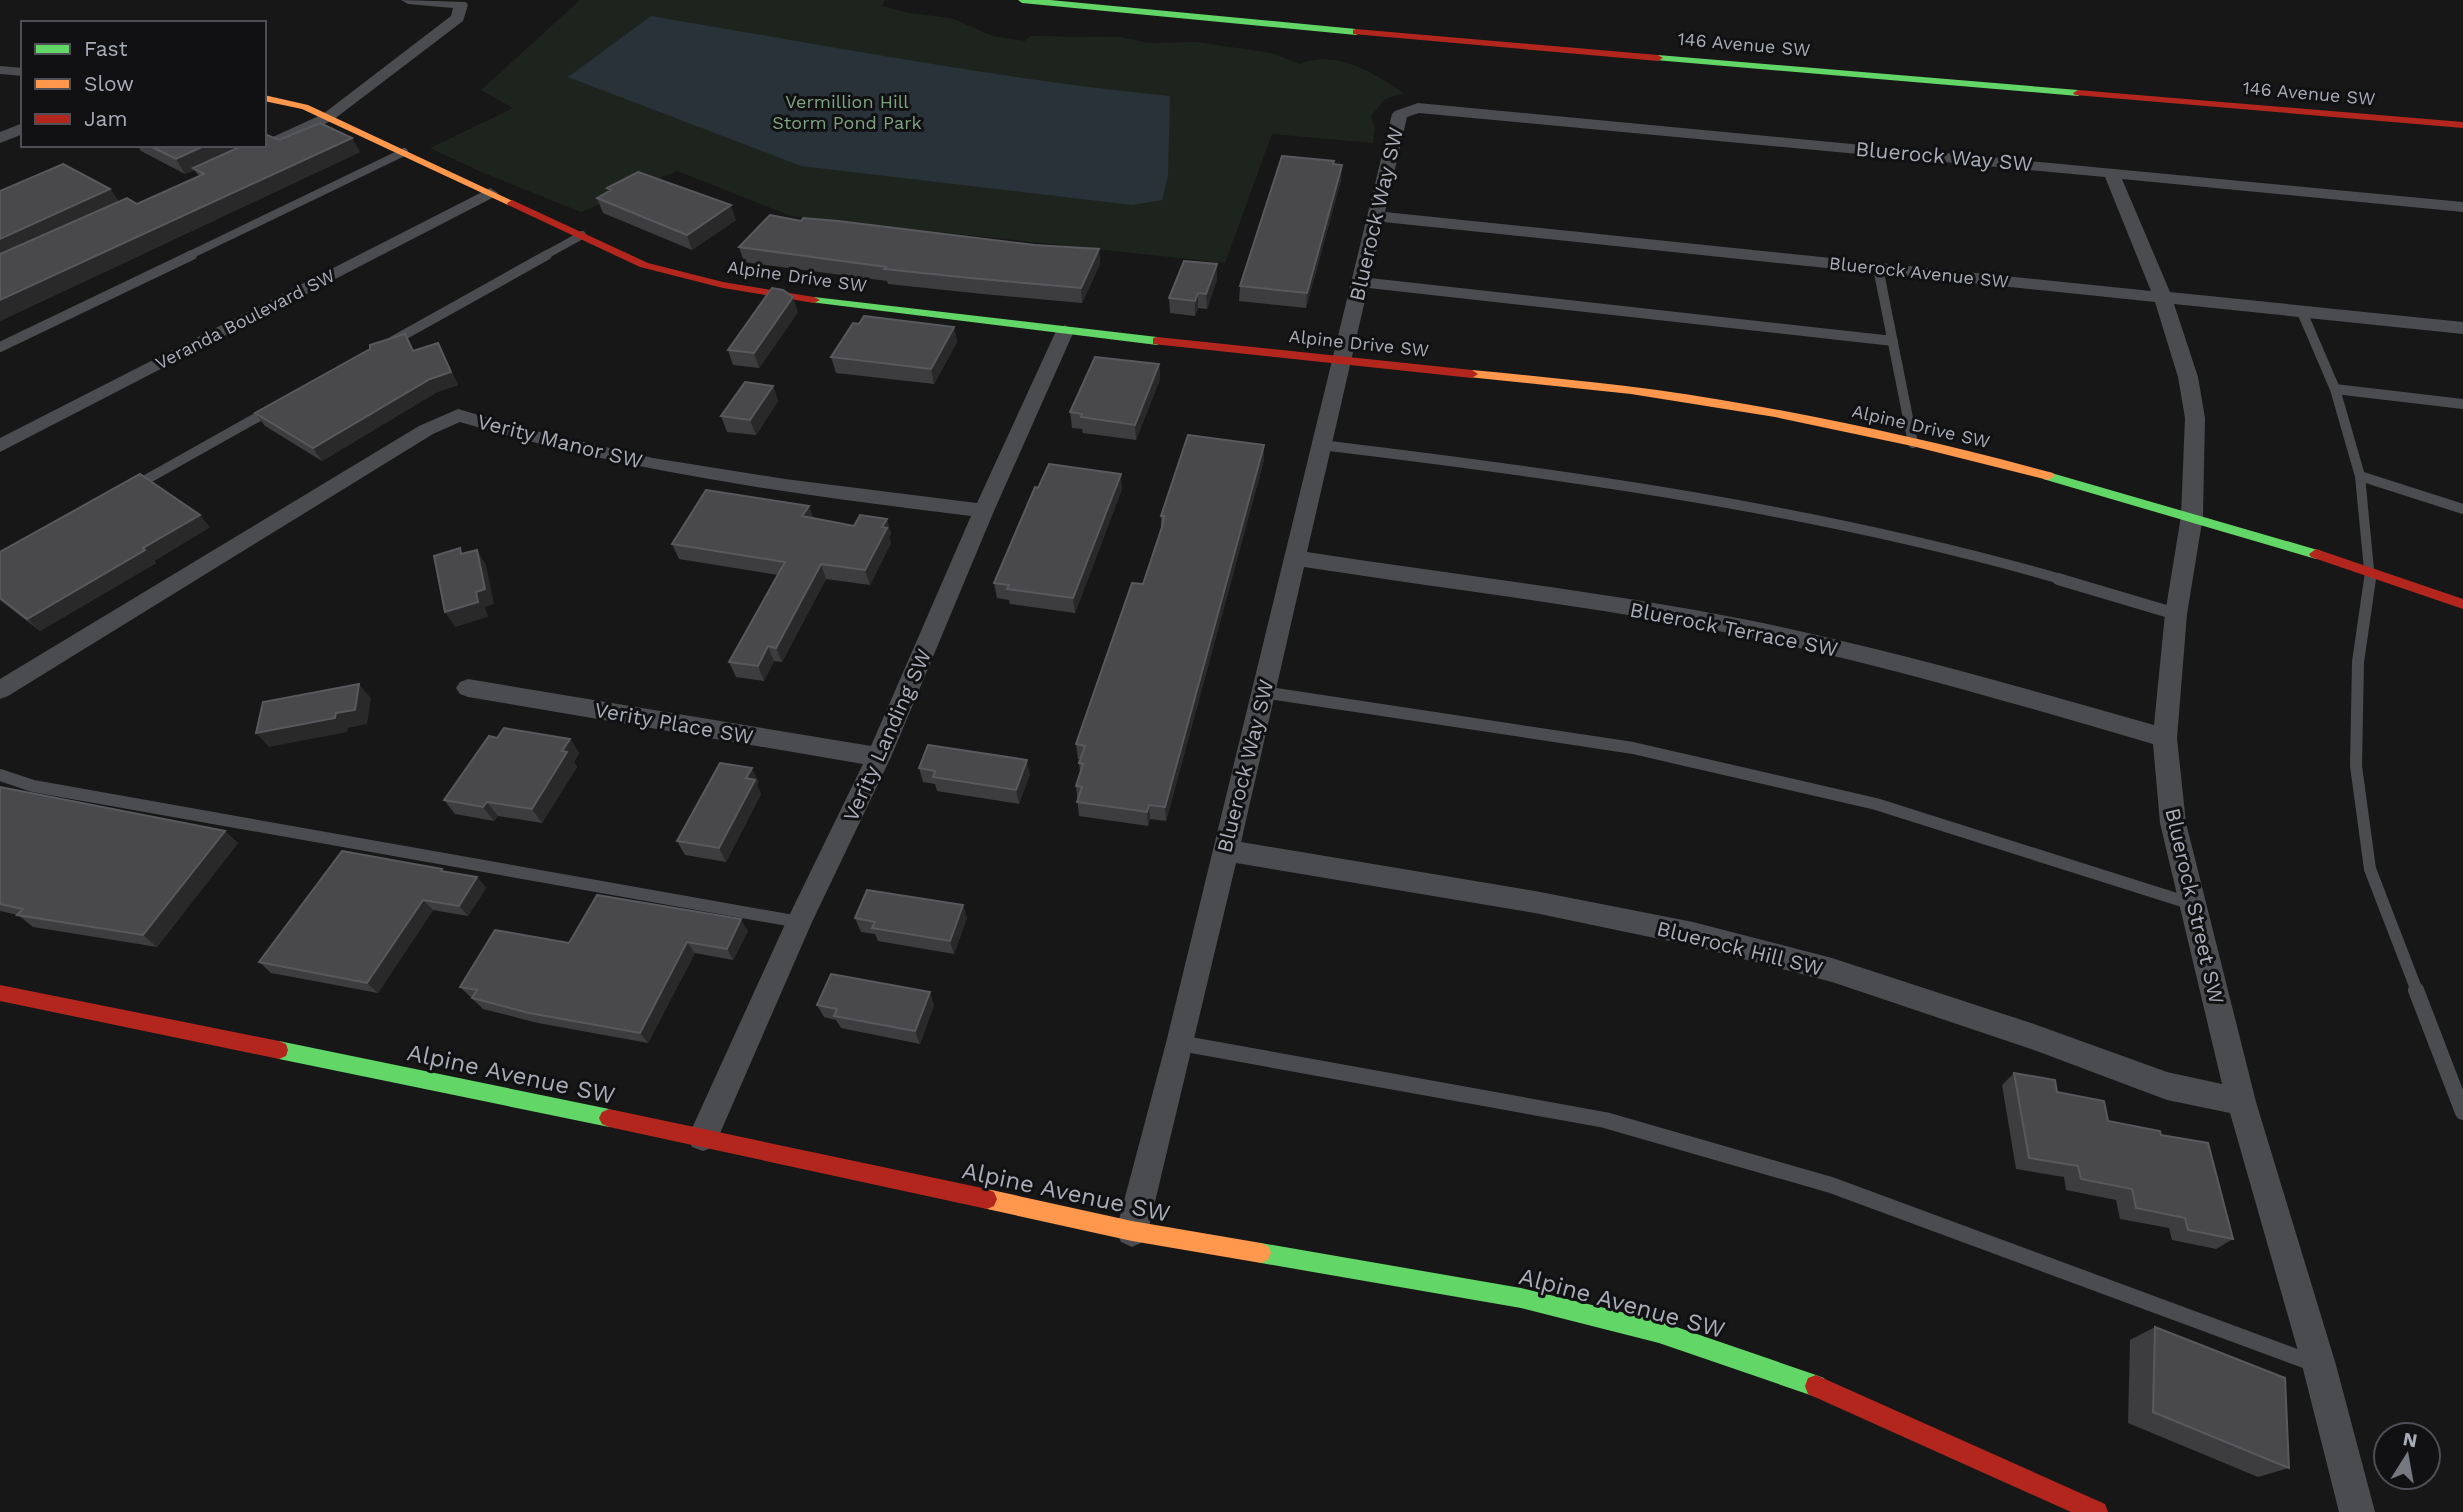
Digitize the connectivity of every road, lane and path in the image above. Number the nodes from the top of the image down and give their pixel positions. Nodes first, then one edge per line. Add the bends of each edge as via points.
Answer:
1 (408, 0) edge
2 (1022, 0) edge
3 (0, 70) edge
4 (21, 72) edge
5 (266, 98) edge
6 (328, 117) junction
7 (2463, 125) edge
8 (21, 129) edge
9 (0, 138) edge
10 (266, 146) edge
11 (264, 147) edge
12 (404, 152) junction
13 (228, 164) edge
14 (2111, 172) junction
15 (490, 193) junction
16 (2463, 207) edge
17 (1376, 216) junction
18 (582, 235) junction
19 (1878, 268) junction
20 (1360, 282) junction
21 (2163, 298) junction
22 (2302, 312) junction
23 (2463, 328) edge
24 (1065, 331) junction
25 (1893, 341) junction
26 (388, 344) edge
27 (0, 347) edge
28 (1342, 361) junction
29 (2335, 389) junction
30 (2463, 404) edge
31 (279, 405) edge
32 (1913, 443) junction
33 (1321, 445) junction
34 (0, 446) edge
35 (2360, 476) junction
36 (121, 494) edge
37 (2463, 509) edge
38 (984, 511) junction
39 (2192, 516) junction
40 (1294, 558) junction
41 (2371, 572) junction
42 (2463, 604) edge
43 (2176, 614) junction
44 (468, 688) dead end
45 (0, 690) edge
46 (1263, 692) junction
47 (2165, 738) junction
48 (879, 757) junction
49 (0, 775) edge
50 (1225, 850) junction
51 (2192, 904) junction
52 (799, 922) junction
53 (0, 993) edge
54 (1180, 1043) junction
55 (2241, 1102) junction
56 (2463, 1112) edge
57 (703, 1137) junction
58 (1132, 1231) junction
59 (2319, 1365) junction
60 (2097, 1512) edge
61 (2357, 1512) edge

1 - 6 street via 461,5 458,18
2 - 7 street, 146 Avenue SW
3 - 4 street
5 - 6 street, Alpine Drive SW
6 - 10 street
6 - 12 street, Alpine Drive SW
8 - 9 street
11 - 13 street
12 - 15 street, Alpine Drive SW
12 - 27 lane
14 - 16 street, Bluerock Way SW
14 - 17 street, Bluerock Way SW via 1418,108 1398,119
14 - 21 street, Bluerock Street SW
15 - 18 street, Alpine Drive SW
15 - 34 street, Veranda Boulevard SW
17 - 19 street, Bluerock Avenue SW
17 - 20 street, Bluerock Way SW
18 - 24 street, Alpine Drive SW via 644,265 726,286
18 - 26 lane
19 - 21 street, Bluerock Avenue SW
19 - 25 lane
20 - 25 lane
20 - 28 street, Bluerock Way SW
21 - 22 street, Bluerock Avenue SW
21 - 39 street, Bluerock Street SW via 2188,377 2195,418
22 - 23 street, Bluerock Avenue SW
22 - 29 lane
24 - 28 street, Alpine Drive SW
24 - 38 street, Verity Landing SW
25 - 32 lane
28 - 32 street, Alpine Drive SW via 1643,393 1739,407
28 - 33 street, Bluerock Way SW
29 - 30 lane
29 - 35 lane
31 - 36 lane
32 - 39 street, Alpine Drive SW
33 - 40 street, Bluerock Way SW
33 - 43 lane via 1493,465 1808,519 2000,562
35 - 37 lane
35 - 41 lane
38 - 45 street, Verity Manor SW via 795,488 603,456 458,415 426,430
38 - 48 street, Verity Landing SW
39 - 41 street, Alpine Drive SW
39 - 43 street, Bluerock Street SW
40 - 46 street, Bluerock Way SW
40 - 47 street, Bluerock Terrace SW via 1750,629 1991,688
41 - 42 street, Alpine Drive SW
41 - 56 lane via 2358,662 2357,766 2370,869
43 - 47 street, Bluerock Street SW
44 - 48 street, Verity Place SW
46 - 50 street, Bluerock Way SW
46 - 51 lane via 1647,751 1876,804
47 - 51 street, Bluerock Street SW via 2173,823
48 - 52 street, Verity Landing SW
49 - 52 lane via 33,786
50 - 54 street, Bluerock Way SW
50 - 55 street, Bluerock Hill SW via 1535,902 1693,934 1844,974 2167,1086
51 - 55 street, Bluerock Street SW
52 - 57 street, Verity Landing SW
53 - 57 street, Alpine Avenue SW
54 - 58 street, Bluerock Way SW
54 - 59 lane via 1605,1120 1832,1185
55 - 59 street, Bluerock Street SW
57 - 58 street, Alpine Avenue SW
58 - 60 street, Alpine Avenue SW via 1521,1298 1659,1332 1810,1383
59 - 61 street, Bluerock Street SW

